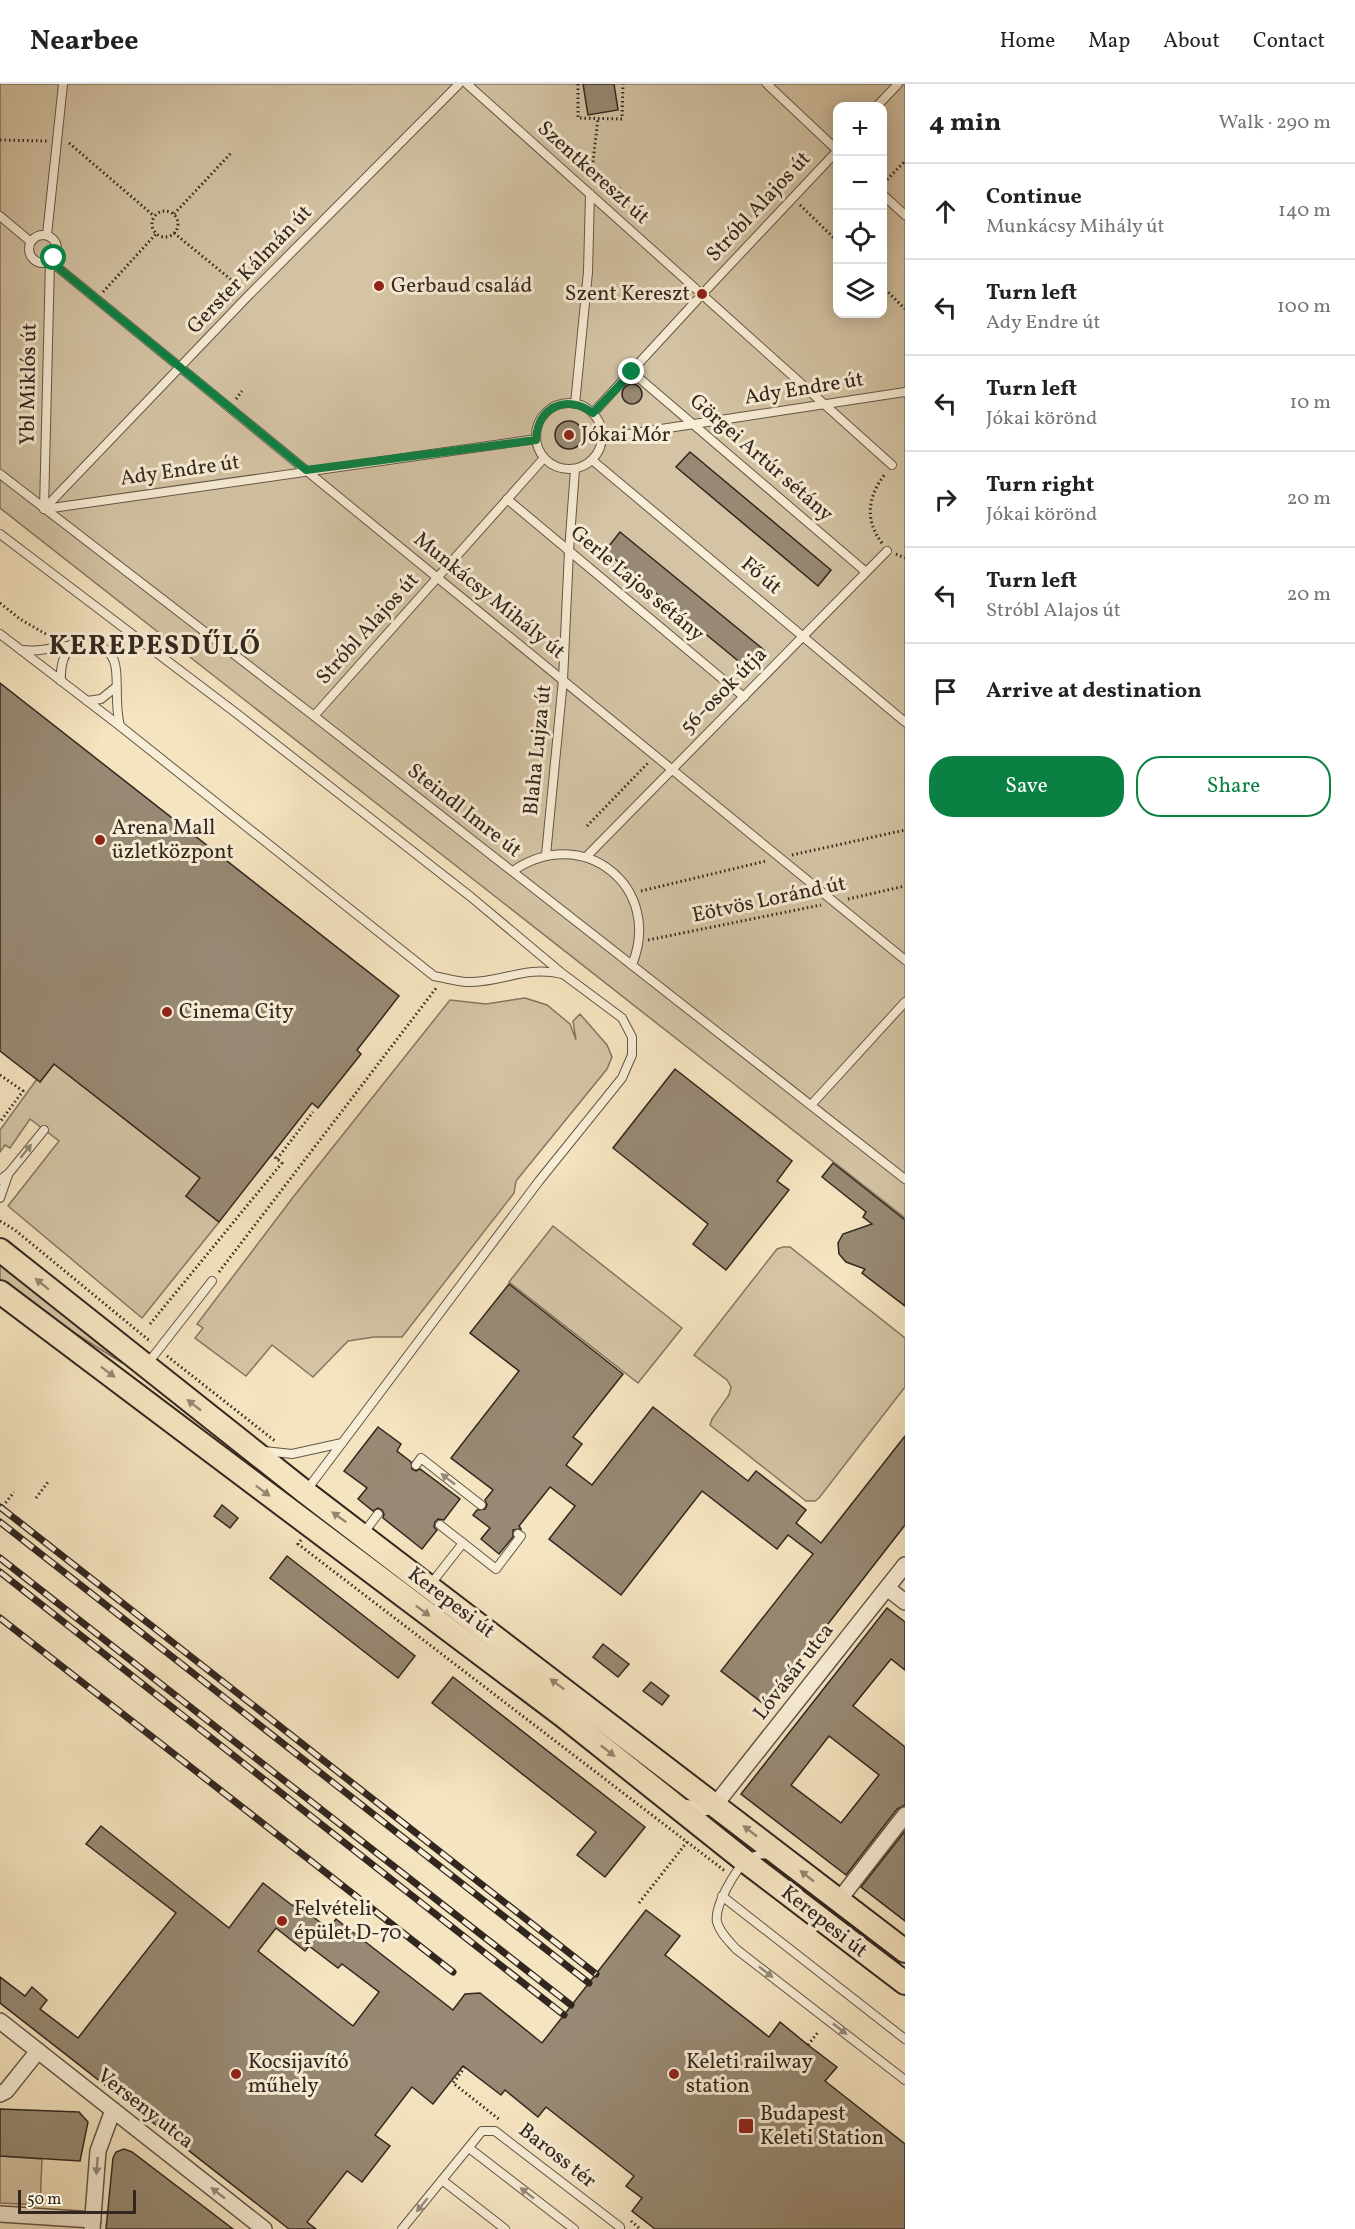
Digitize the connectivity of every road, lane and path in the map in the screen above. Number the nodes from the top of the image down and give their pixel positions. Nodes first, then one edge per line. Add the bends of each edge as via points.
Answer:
1 (63, 84) edge
2 (459, 84) edge
3 (467, 84) edge
4 (578, 84) edge
5 (623, 84) edge
6 (766, 84) edge
7 (898, 84) edge
8 (881, 102) edge
9 (598, 118) junction
10 (0, 140) edge
11 (57, 142) junction
12 (833, 146) edge
13 (232, 152) dead end
14 (833, 154) edge
15 (905, 161) edge
16 (887, 180) edge
17 (590, 194) junction
18 (792, 197) junction
19 (887, 199) edge
20 (174, 214) junction
21 (905, 215) edge
22 (0, 216) edge
23 (154, 216) junction
24 (174, 233) junction
25 (156, 234) junction
26 (46, 235) junction
27 (833, 238) edge
28 (31, 242) junction
29 (50, 261) junction
30 (696, 289) junction
31 (707, 289) junction
32 (887, 291) edge
33 (248, 296) junction
34 (97, 299) junction
35 (706, 299) junction
36 (697, 300) junction
37 (905, 309) edge
38 (181, 368) junction
39 (632, 372) junction
40 (905, 392) edge
41 (575, 404) junction
42 (825, 404) junction
43 (593, 413) junction
44 (694, 424) junction
45 (602, 438) junction
46 (536, 440) junction
47 (544, 458) junction
48 (592, 460) junction
49 (892, 465) joint
50 (575, 469) junction
51 (306, 470) junction
52 (0, 474) edge
53 (507, 499) junction
54 (44, 509) junction
55 (0, 534) edge
56 (887, 550) junction
57 (569, 551) junction
58 (905, 558) edge
59 (866, 572) junction
60 (437, 578) junction
61 (0, 603) edge
62 (0, 634) edge
63 (804, 635) junction
64 (72, 644) junction
65 (58, 647) junction
66 (21, 650) junction
67 (563, 680) junction
68 (61, 681) junction
69 (116, 687) junction
70 (744, 697) junction
71 (87, 701) junction
72 (314, 716) junction
73 (905, 722) edge
74 (120, 726) junction
75 (655, 756) junction
76 (672, 770) junction
77 (587, 826) dead end
78 (546, 855) junction
79 (586, 857) junction
80 (513, 872) junction
81 (905, 886) edge
82 (834, 903) junction
83 (639, 942) junction
84 (905, 960) edge
85 (632, 965) junction
86 (563, 974) junction
87 (444, 978) junction
88 (905, 1002) edge
89 (0, 1075) edge
90 (812, 1105) junction
91 (313, 1112) dead end
92 (0, 1122) edge
93 (44, 1130) dead end
94 (272, 1155) dead end
95 (277, 1159) junction
96 (9, 1173) junction
97 (905, 1179) edge
98 (0, 1180) edge
99 (0, 1198) edge
100 (0, 1250) edge
101 (212, 1281) joint
102 (0, 1292) edge
103 (150, 1324) dead end
104 (145, 1366) junction
105 (241, 1441) junction
106 (342, 1443) junction
107 (416, 1465) dead end
108 (48, 1482) dead end
109 (14, 1492) dead end
110 (305, 1492) junction
111 (36, 1498) dead end
112 (481, 1505) dead end
113 (0, 1509) edge
114 (378, 1514) dead end
115 (440, 1525) dead end
116 (362, 1535) junction
117 (520, 1535) dead end
118 (463, 1543) junction
119 (298, 1544) dead end
120 (905, 1565) edge
121 (429, 1587) junction
122 (887, 1588) junction
123 (905, 1602) edge
124 (715, 1805) junction
125 (679, 1807) junction
126 (905, 1815) edge
127 (687, 1842) junction
128 (785, 1858) junction
129 (740, 1869) junction
130 (722, 1896) junction
131 (839, 1900) junction
132 (639, 1904) dead end
133 (905, 1951) edge
134 (905, 1983) edge
135 (0, 2021) edge
136 (819, 2031) dead end
137 (905, 2039) edge
138 (808, 2045) dead end
139 (38, 2050) junction
140 (465, 2067) dead end
141 (905, 2080) edge
142 (0, 2094) edge
143 (113, 2110) junction
144 (508, 2126) dead end
145 (469, 2148) junction
146 (442, 2180) junction
147 (0, 2214) edge
148 (93, 2225) edge
149 (264, 2229) edge
150 (402, 2229) edge
151 (505, 2229) edge
152 (574, 2229) edge
153 (620, 2229) edge

1 - 11 lane
2 - 33 lane, Gerster Kálmán út
3 - 17 lane, Szentkereszt út
4 - 9 path via 578,118
5 - 9 path via 622,119
6 - 12 lane
7 - 8 lane
9 - 17 path
10 - 11 path
11 - 23 path via 68,142
11 - 26 lane
13 - 20 path
14 - 18 lane, Stróbl Alajos út
15 - 16 path
17 - 30 lane, Szentkereszt út
17 - 41 lane via 588,272
18 - 27 path
18 - 31 lane, Stróbl Alajos út
19 - 21 lane
20 - 23 path via 165,210
20 - 24 path via 178,225
22 - 28 lane, Munkácsy Mihály út
23 - 25 path via 151,225
24 - 25 path via 167,237
24 - 33 path
25 - 34 path
26 - 28 lane
26 - 29 lane via 56,244 56,254
28 - 29 lane, Munkácsy Mihály út via 29,251 33,259
29 - 34 lane, Munkácsy Mihály út
29 - 54 lane, Ybl Miklós út
30 - 31 lane
30 - 36 lane
31 - 35 lane
32 - 37 path
33 - 38 lane, Gerster Kálmán út
34 - 38 lane, Munkácsy Mihály út
35 - 36 lane
35 - 42 lane
36 - 39 lane
38 - 51 lane, Munkácsy Mihály út
38 - 54 lane, Gerster Kálmán út
39 - 43 lane
39 - 44 lane, Görgei Artúr sétány
40 - 42 lane, Ady Endre út
41 - 43 lane
41 - 46 lane via 550,409 539,423
42 - 44 lane, Ady Endre út
42 - 49 lane
43 - 45 lane
44 - 45 lane, Ady Endre út
44 - 59 lane, Görgei Artúr sétány
45 - 48 lane
46 - 47 lane
46 - 51 lane, Ady Endre út
47 - 50 lane via 558,467
47 - 53 lane, Stróbl Alajos út
48 - 50 lane
48 - 63 lane, Fő út
49 - 56 path via 876,486 869,508 872,526
50 - 57 lane, Blaha Lujza út
51 - 54 lane, Ady Endre út
51 - 60 lane, Munkácsy Mihály út
52 - 54 lane, Steindl Imre út
53 - 57 lane, Gerle Lajos sétány
53 - 60 lane, Stróbl Alajos út
54 - 72 lane, Steindl Imre út
55 - 86 lane via 440,872
56 - 58 path
56 - 59 lane, 56-osok útja
57 - 67 lane, Blaha Lujza út
57 - 70 lane, Gerle Lajos sétány
59 - 63 lane, 56-osok útja
60 - 67 lane, Munkácsy Mihály út
60 - 72 lane, Stróbl Alajos út
61 - 65 path via 55,639
62 - 66 lane
63 - 70 lane, 56-osok útja
63 - 73 lane, Fő út
64 - 65 lane
64 - 68 lane via 60,670
64 - 69 lane via 92,644 109,654 116,667
65 - 66 lane
66 - 68 lane
67 - 75 lane, Munkácsy Mihály út
67 - 78 lane, Blaha Lujza út
68 - 71 lane
69 - 71 lane via 100,699
69 - 74 lane
70 - 76 lane, 56-osok útja
71 - 74 lane
72 - 80 lane, Steindl Imre út
74 - 87 lane via 434,976
75 - 76 lane, Munkácsy Mihály út
75 - 77 path
76 - 79 lane, 56-osok útja
76 - 82 lane, Munkácsy Mihály út
78 - 79 lane
78 - 80 lane
79 - 83 lane via 607,868 631,894 639,917
80 - 85 lane, Steindl Imre út
81 - 82 path, Eötvös Loránd út
82 - 83 path, Eötvös Loránd út
82 - 84 lane, Munkácsy Mihály út
83 - 85 lane
85 - 90 lane, Steindl Imre út
86 - 87 lane via 527,971 467,982
86 - 106 lane via 622,1018 632,1037 632,1055 622,1078 539,1180
87 - 101 path
88 - 90 lane
89 - 92 path via 23,1091
90 - 97 lane, Steindl Imre út
91 - 95 path
96 -> 93 lane
94 - 95 path
95 - 103 path via 282,1163
96 - 98 lane
96 - 99 lane
104 -> 100 main road, Kerepesi út
101 - 104 lane
102 -> 125 main road, Kerepesi út
105 -> 104 main road, Kerepesi út
105 - 106 lane via 282,1454
105 - 110 main road, Kerepesi út
106 - 110 lane
112 -> 107 lane via 421,1458
108 - 111 path
109 - 113 path
116 -> 110 main road, Kerepesi út
114 - 116 lane
115 - 118 lane
116 - 121 main road, Kerepesi út
117 - 118 lane via 496,1569
118 - 121 lane
119 - 127 path
120 - 122 street, Lóvásár utca
124 -> 121 main road, Kerepesi út
122 - 123 street
122 - 124 street, Lóvásár utca
124 - 125 street via 700,1809
128 -> 124 main road, Kerepesi út
125 - 129 main road, Kerepesi út
126 - 131 street
127 - 129 path
127 - 132 path
128 - 129 lane via 762,1854
131 -> 128 main road, Kerepesi út
129 - 130 lane
129 - 134 main road, Kerepesi út
130 - 137 lane
130 -> 141 lane via 717,1923 736,1949
131 - 133 main road, Kerepesi út
135 - 139 street, Verseny utca
136 - 138 path
139 - 142 street
139 - 143 street, Verseny utca
140 - 144 path via 453,2083
143 -> 148 street via 98,2151
149 -> 143 street, Verseny utca
145 - 146 lane, Baross tér
152 -> 145 lane
145 - 153 lane, Baross tér via 482,2131 495,2131
146 -> 150 lane, Baross tér
146 - 151 lane
147 - 148 street

